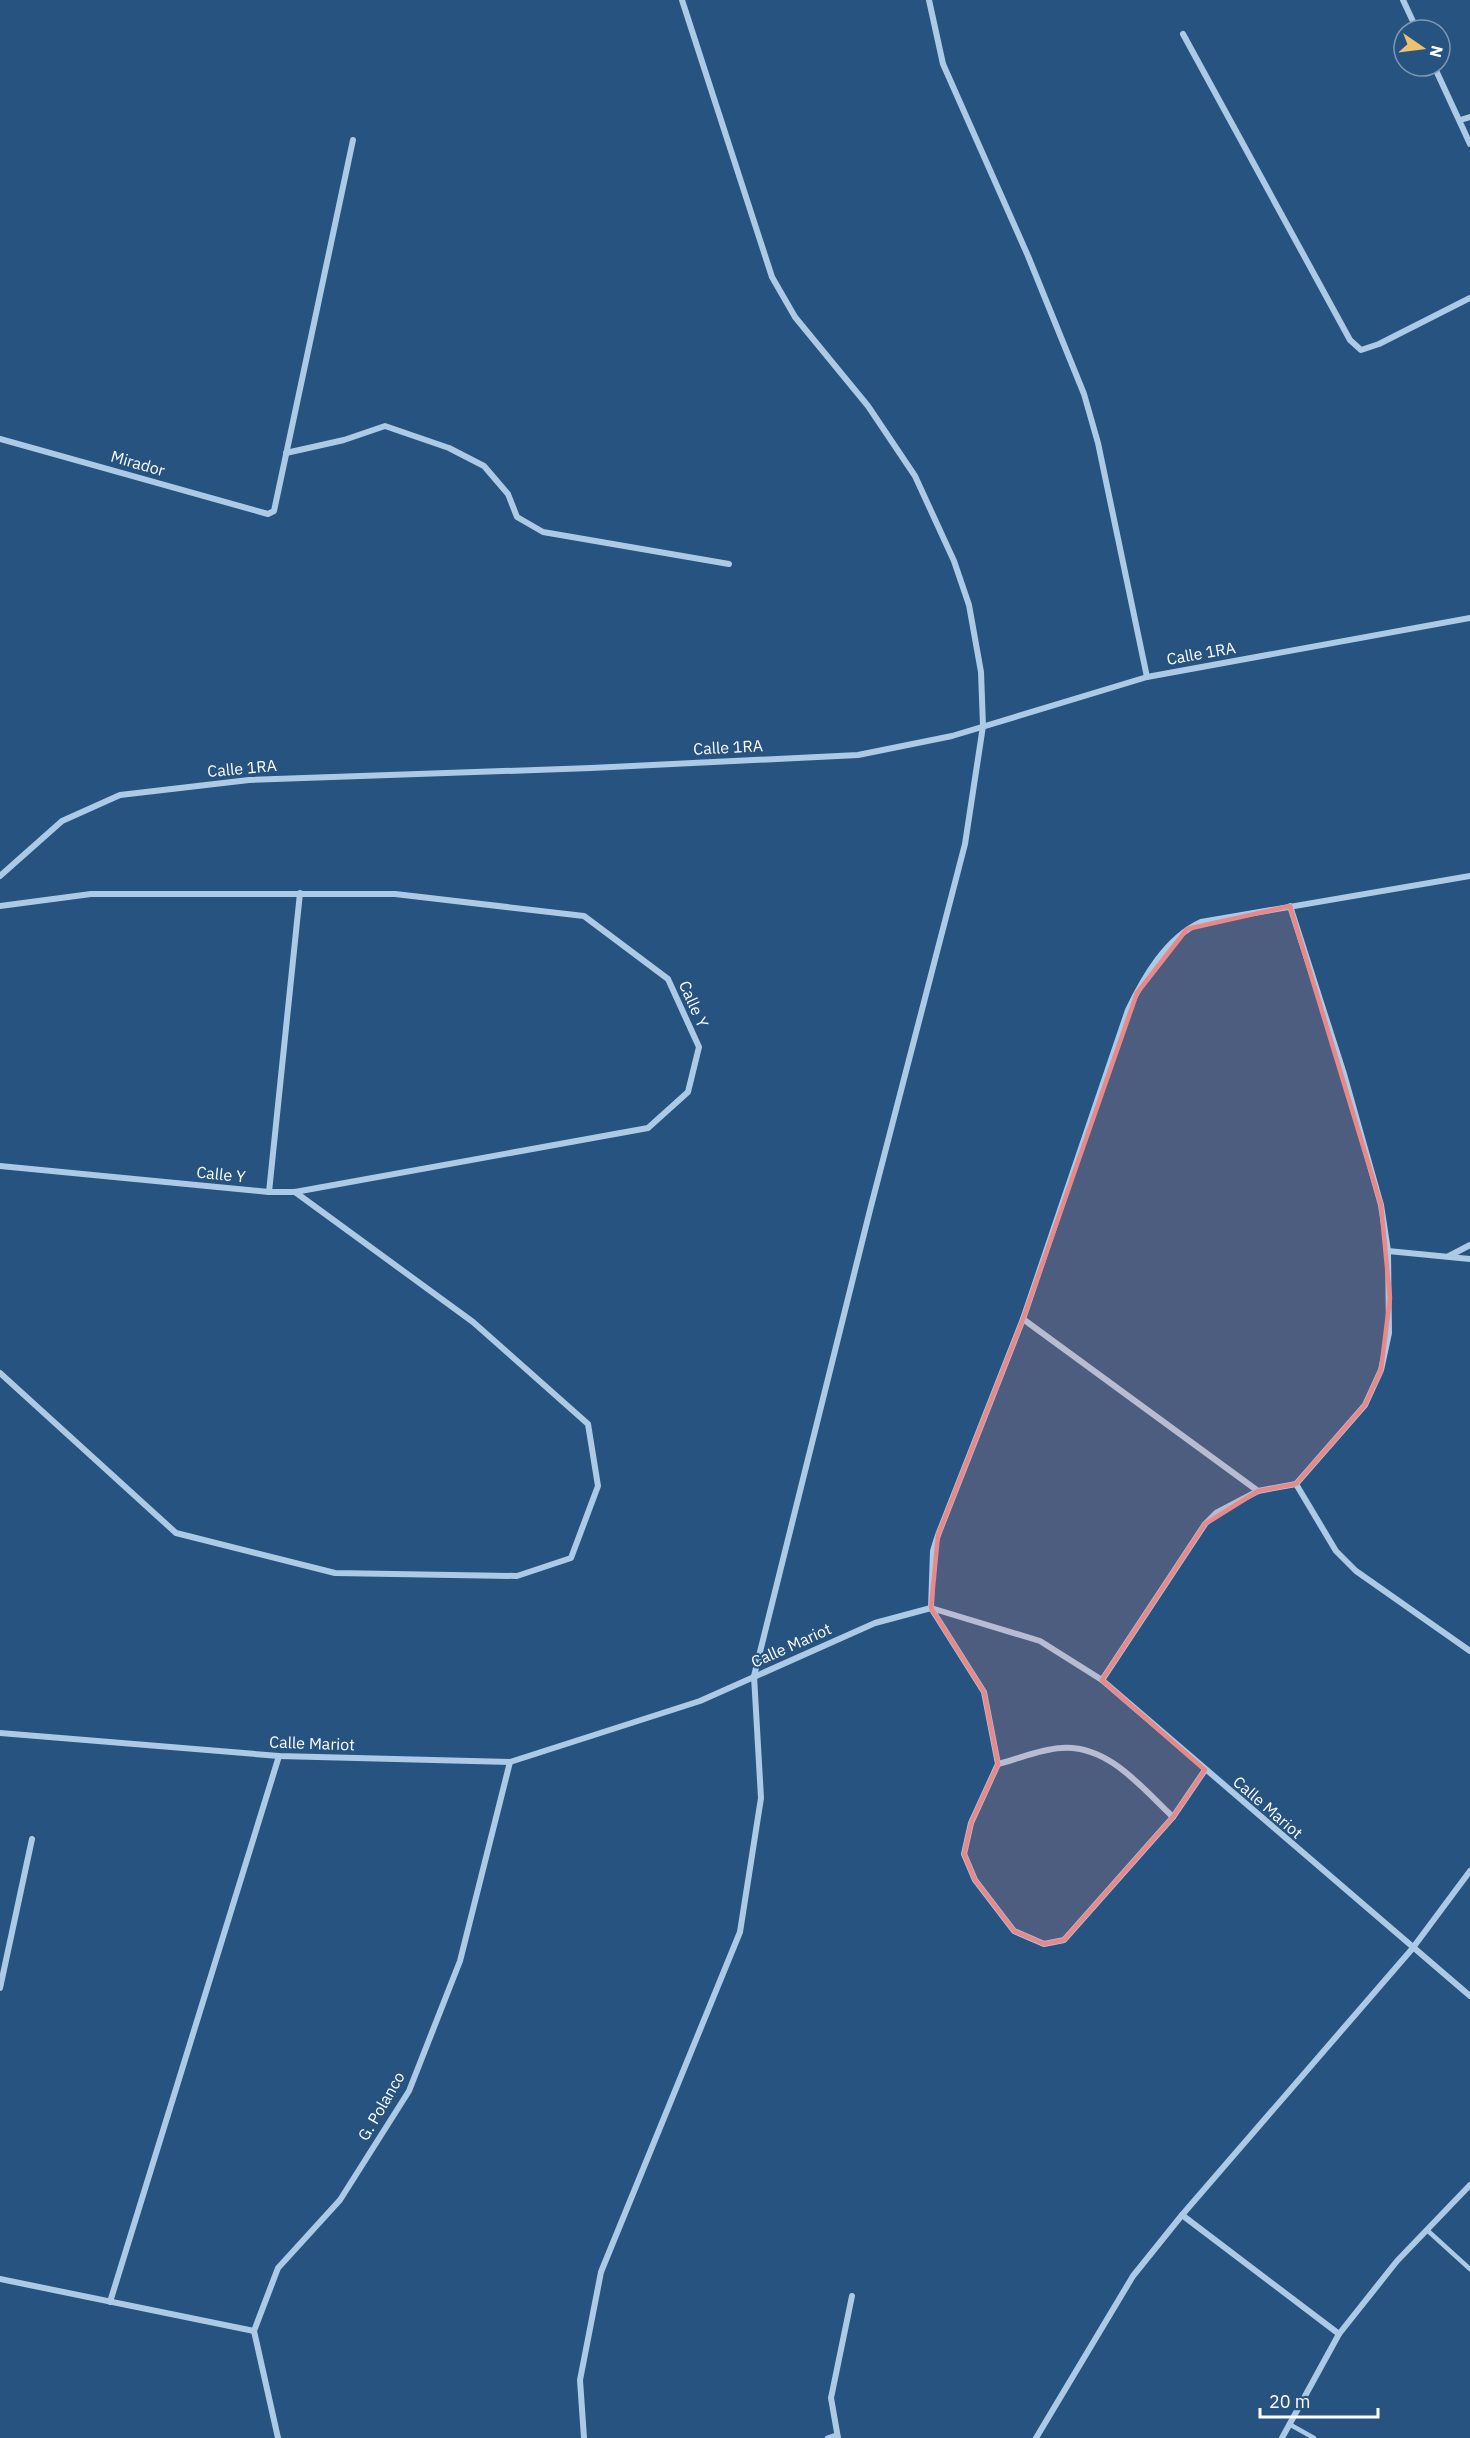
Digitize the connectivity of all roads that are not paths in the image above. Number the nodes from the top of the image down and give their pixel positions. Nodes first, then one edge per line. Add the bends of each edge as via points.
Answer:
1 (682, 0) edge
2 (929, 0) edge
3 (1403, 0) edge
4 (1411, 18) edge
5 (1183, 34) dead end
6 (1440, 78) edge
7 (1470, 117) edge
8 (1460, 120) junction
9 (353, 140) dead end
10 (1470, 144) edge
11 (1470, 298) edge
12 (0, 439) edge
13 (286, 453) junction
14 (729, 564) dead end
15 (1470, 618) edge
16 (1147, 677) junction
17 (983, 726) junction
18 (0, 876) edge
19 (1470, 876) edge
20 (300, 893) junction
21 (0, 906) edge
22 (1290, 906) junction
23 (0, 1166) edge
24 (269, 1192) junction
25 (295, 1192) junction
26 (1470, 1245) edge
27 (1388, 1251) junction
28 (1448, 1256) junction
29 (1470, 1259) edge
30 (1023, 1319) junction
31 (0, 1373) edge
32 (1296, 1485) junction
33 (1258, 1491) junction
34 (931, 1608) junction
35 (1470, 1652) edge
36 (754, 1676) junction
37 (1102, 1680) junction
38 (0, 1733) edge
39 (279, 1756) junction
40 (510, 1762) junction
41 (998, 1764) junction
42 (1205, 1770) junction
43 (1173, 1817) junction
44 (32, 1839) dead end
45 (1470, 1871) edge
46 (1412, 1949) junction
47 (0, 1988) edge
48 (1470, 1996) edge
49 (1470, 2185) edge
50 (1182, 2216) junction
51 (1427, 2230) junction
52 (1470, 2269) edge
53 (0, 2279) edge
54 (852, 2296) dead end
55 (110, 2302) junction
56 (254, 2331) junction
57 (1339, 2334) junction
58 (1289, 2424) junction
59 (837, 2437) edge
60 (278, 2438) edge
61 (584, 2438) edge
62 (827, 2438) edge
63 (1036, 2438) edge
64 (1282, 2438) edge
65 (1314, 2438) edge

1 - 17 street via 772,277 795,317 868,406 915,476 954,561 969,606 979,661
2 - 16 street via 943,64 1084,394 1098,443
3 - 4 street
5 - 11 street via 1350,340 1361,350 1379,344
6 - 8 street
7 - 8 street
8 - 10 street
9 - 13 street
12 - 13 street, Mirador via 268,514 274,511
13 - 14 street via 385,426 449,448 484,466 508,494 517,517 543,532
15 - 16 street, Calle 1RA
16 - 17 street, Calle 1RA
17 - 18 street, Calle 1RA via 858,754 249,780 120,795 62,821
17 - 36 street via 965,844
19 - 22 street
20 - 21 street, Calle Y via 91,894
20 - 24 street
20 - 25 street, Calle Y via 395,894 584,916 668,979 699,1047 688,1092 648,1128
22 - 27 street via 1382,1205
22 - 30 street via 1201,922 1175,940 1147,975 1128,1010
23 - 24 street, Calle Y
24 - 25 street, Calle Y
25 - 31 street via 473,1322 588,1424 598,1486 572,1558 517,1576 335,1573 176,1533
26 - 28 street
27 - 28 street
27 - 32 street via 1389,1333 1381,1371 1365,1405
28 - 29 street
30 - 33 street
30 - 34 street via 938,1535 933,1551
32 - 33 street
32 - 35 street via 1336,1551 1356,1571
33 - 37 street via 1216,1513 1205,1524
34 - 36 street, Calle Mariot via 875,1623
34 - 37 street, Calle Mariot via 1040,1641
34 - 41 street via 984,1692
36 - 40 street, Calle Mariot via 700,1701
36 - 61 street via 761,1798 740,1932 601,2272 580,2380
37 - 42 street, Calle Mariot
38 - 39 street, Calle Mariot
39 - 40 street, Calle Mariot
39 - 55 street
40 - 56 street, G. Polanco via 460,1961 409,2091 340,2200 278,2268
41 - 43 street via 1062,1748 1086,1750 1115,1763
41 - 43 street via 971,1823 964,1854 975,1880 1014,1931 1044,1944 1064,1940
42 - 43 street
42 - 46 street, Calle Mariot
44 - 47 street
45 - 46 street
46 - 48 street, Calle Mariot
46 - 50 street
49 - 51 street
50 - 57 street
50 - 63 street via 1133,2276
51 - 52 lane
51 - 57 street
53 - 55 street
54 - 59 street via 831,2398
55 - 56 street
56 - 60 street
57 - 58 street
58 - 64 street
58 - 65 lane
59 - 62 lane

